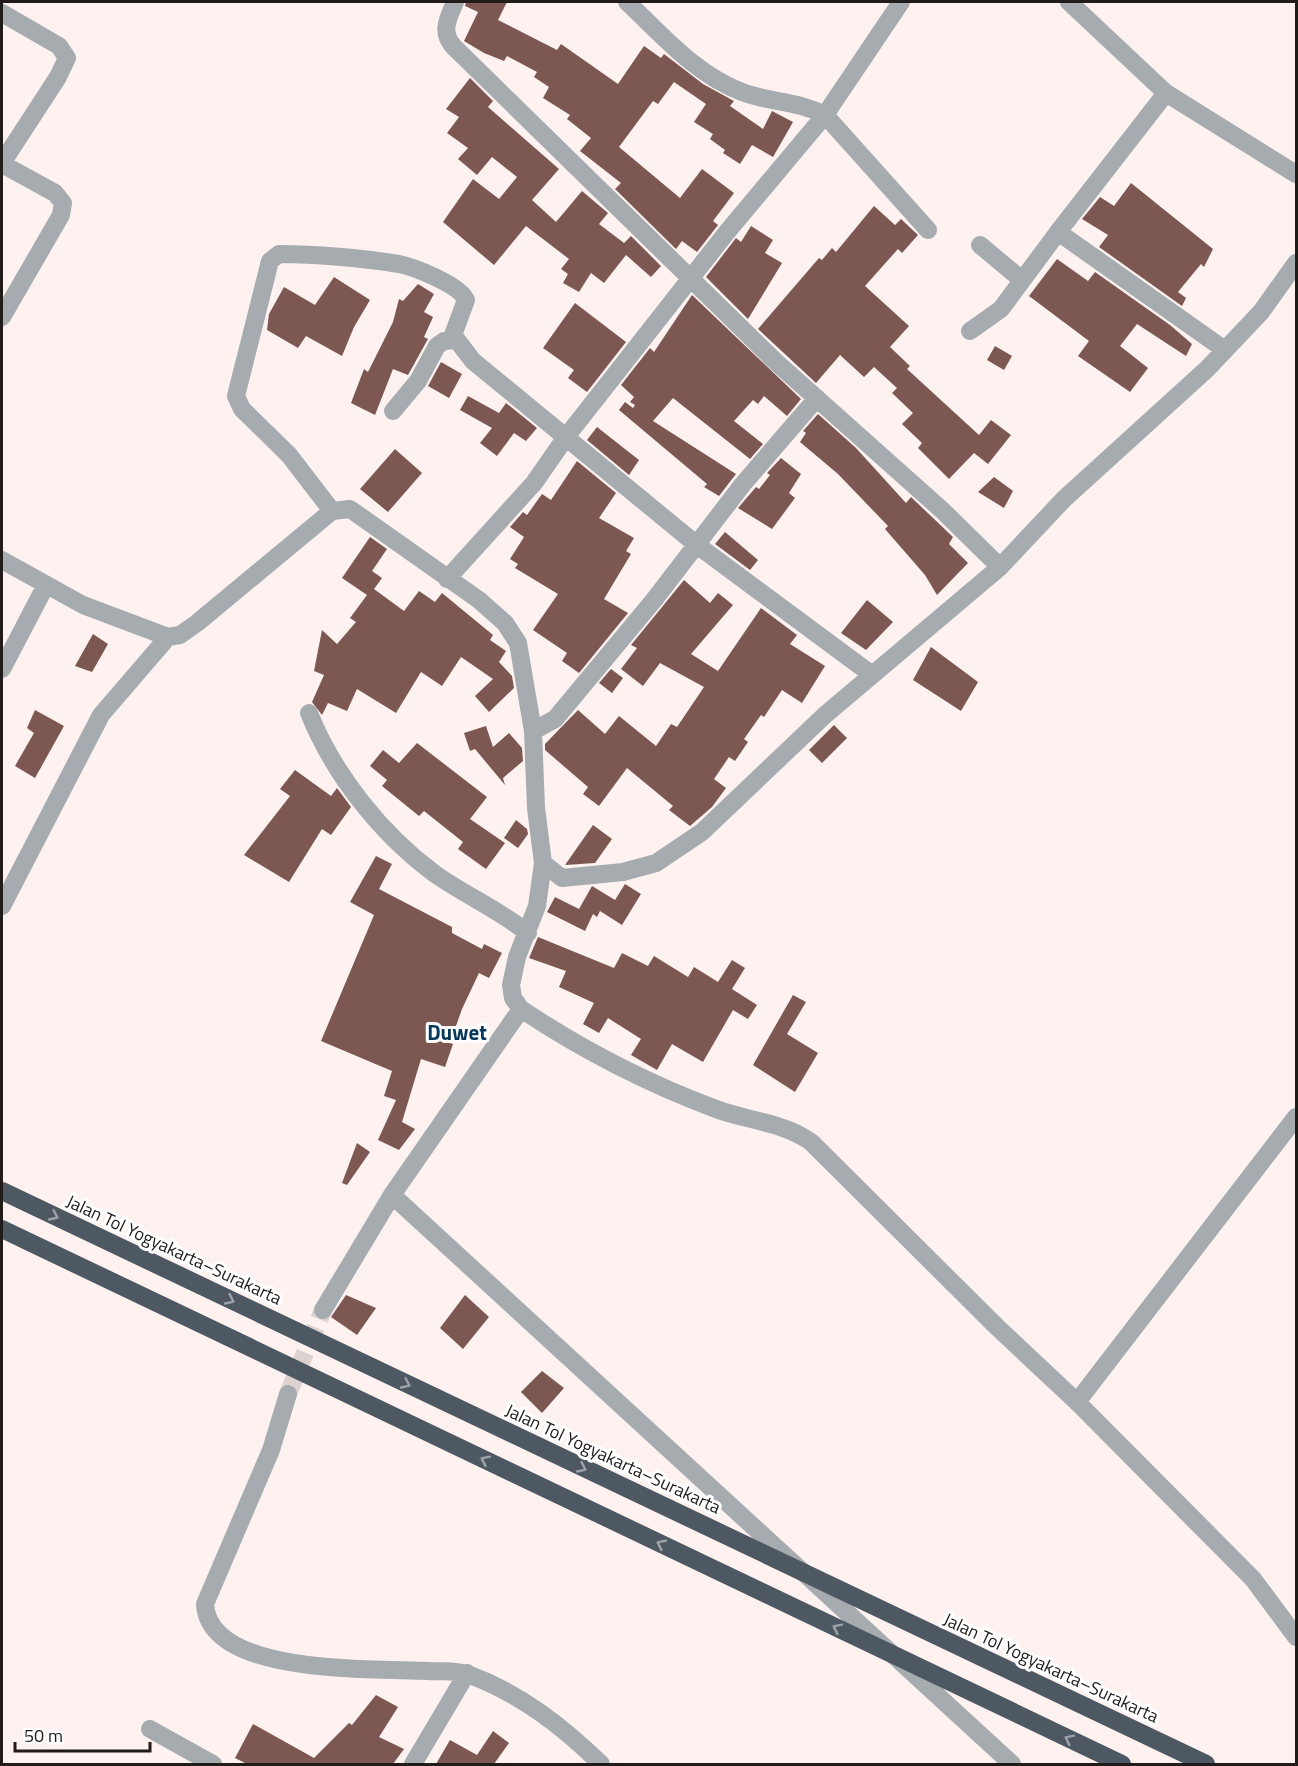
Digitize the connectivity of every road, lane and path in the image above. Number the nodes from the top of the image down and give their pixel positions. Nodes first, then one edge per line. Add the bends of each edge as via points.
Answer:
1 (455, 2) edge
2 (627, 2) edge
3 (901, 2) edge
4 (1069, 2) edge
5 (2, 13) edge
6 (1166, 93) junction
7 (825, 115) junction
8 (2, 164) edge
9 (1296, 174) edge
10 (928, 230) dead end
11 (1058, 232) junction
12 (980, 246) dead end
13 (1296, 263) edge
14 (692, 277) junction
15 (1022, 280) junction
16 (2, 317) edge
17 (970, 330) dead end
18 (455, 340) junction
19 (1225, 350) junction
20 (817, 398) junction
21 (393, 411) dead end
22 (566, 437) junction
23 (332, 511) junction
24 (697, 545) junction
25 (2, 560) edge
26 (1000, 567) junction
27 (447, 579) junction
28 (46, 585) junction
29 (168, 637) junction
30 (2, 669) edge
31 (871, 674) junction
32 (309, 713) dead end
33 (533, 731) junction
34 (543, 863) junction
35 (562, 879) junction
36 (2, 906) edge
37 (537, 906) junction
38 (528, 933) junction
39 (521, 1009) junction
40 (1296, 1118) edge
41 (2, 1191) edge
42 (392, 1195) junction
43 (2, 1229) edge
44 (323, 1310) tunnel mouth
45 (288, 1394) tunnel mouth
46 (1077, 1402) junction
47 (1296, 1637) edge
48 (467, 1673) junction
49 (150, 1729) dead end
50 (213, 1764) edge
51 (413, 1764) edge
52 (601, 1764) edge
53 (1012, 1764) edge
54 (1122, 1764) edge
55 (1206, 1764) edge

1 - 14 street via 445,29 448,41
2 - 7 street via 716,81 759,98 803,104
3 - 7 street
4 - 6 street
5 - 8 street via 59,46 67,58
6 - 9 street
6 - 11 street
7 - 10 street
7 - 14 street
8 - 16 street via 55,193 63,203 61,215
11 - 15 street
11 - 19 street
12 - 15 street
13 - 19 street via 1261,312
14 - 20 street
14 - 22 street
15 - 17 street via 1000,309
18 - 21 street via 437,346 418,381
18 - 22 street via 473,361
18 - 23 street via 454,329 466,300 461,292 436,278 401,264 285,254 270,261 236,396 242,409 289,455
19 - 26 street via 1064,499
20 - 24 street
20 - 26 street
22 - 24 street
22 - 27 street via 534,483
23 - 27 street via 359,512
23 - 29 street via 197,623 180,635
24 - 31 street
24 - 33 street via 555,719
25 - 28 street
26 - 31 street
27 - 33 street via 505,622 518,643
28 - 29 street via 83,606
28 - 30 street
29 - 36 street via 102,715
31 - 35 street via 702,832 678,849 656,863 623,872
32 - 38 street via 321,741 372,816 435,873
33 - 34 street
34 - 35 street
34 - 37 street
35 - 37 street
37 - 38 street
38 - 39 street via 511,985 513,998
39 - 42 street
39 - 46 street via 647,1080 718,1110 802,1136
40 - 46 street
41 -> 55 highway, Jalan Tol Yogyakarta–Surakarta
42 - 44 street
42 - 53 street
54 -> 43 highway
45 - 48 street via 272,1450 205,1604 209,1623 246,1650 282,1663
46 - 47 street via 1253,1579
48 - 51 street
48 - 52 street via 538,1710
49 - 50 street

